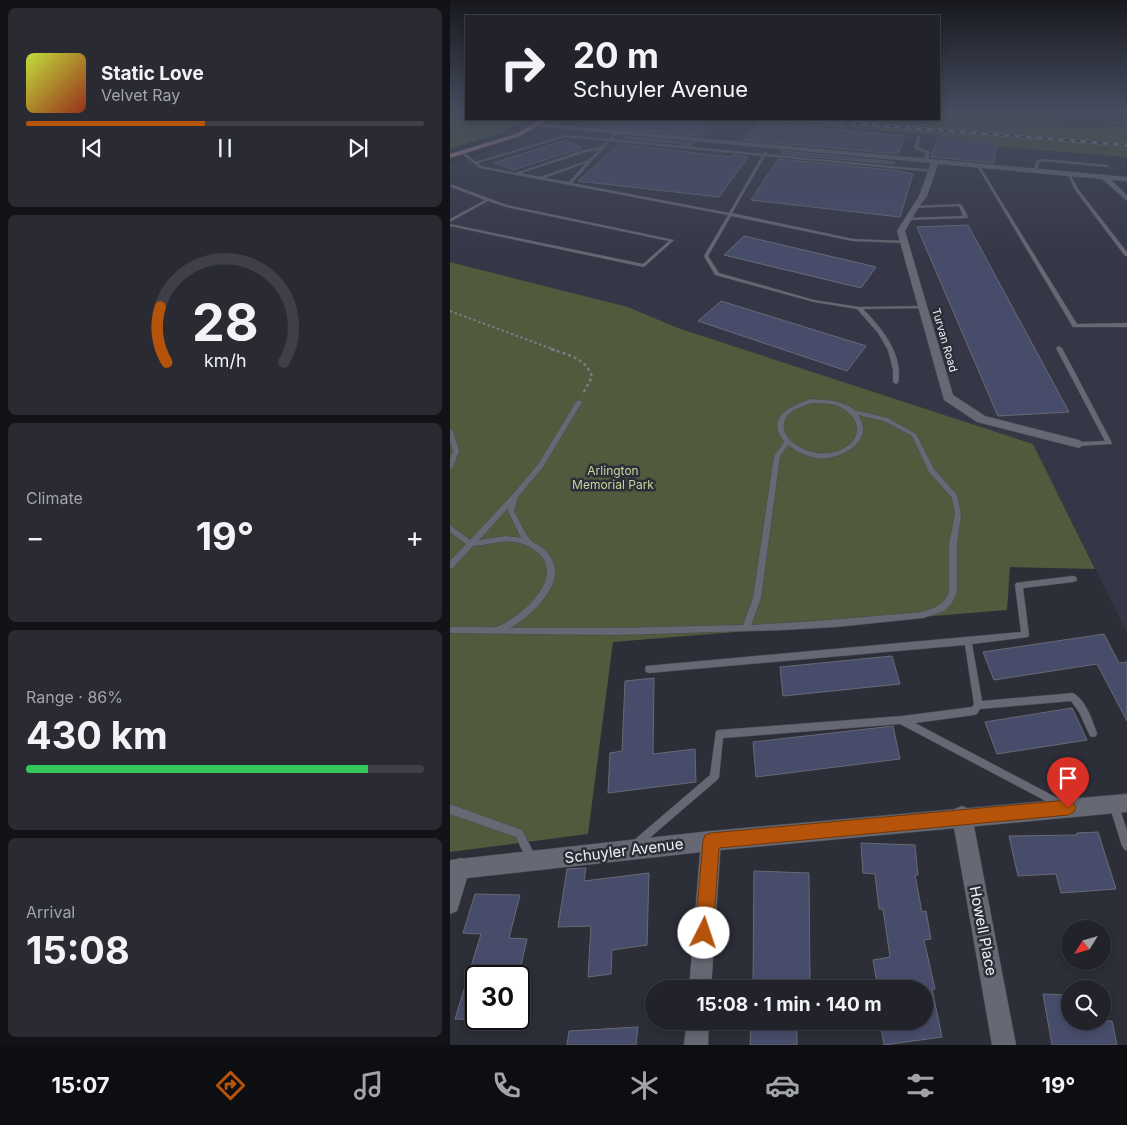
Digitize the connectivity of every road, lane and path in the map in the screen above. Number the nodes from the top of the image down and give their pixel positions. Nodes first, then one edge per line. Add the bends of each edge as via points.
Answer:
1 (471, 160) edge
2 (485, 160) edge
3 (558, 160) edge
4 (761, 160) edge
5 (867, 160) edge
6 (889, 160) edge
7 (930, 160) edge
8 (591, 161) joint
9 (475, 163) junction
10 (931, 164) junction
11 (977, 165) junction
12 (1107, 166) dead end
13 (1036, 170) junction
14 (1068, 173) junction
15 (515, 174) junction
16 (1104, 177) junction
17 (540, 178) junction
18 (1127, 178) edge
19 (569, 184) junction
20 (452, 186) dead end
21 (1127, 199) edge
22 (487, 200) junction
23 (914, 207) junction
24 (732, 215) junction
25 (908, 219) junction
26 (450, 223) edge
27 (905, 242) junction
28 (1127, 255) edge
29 (923, 307) junction
30 (859, 308) junction
31 (450, 311) edge
32 (1127, 325) edge
33 (1059, 348) dead end
34 (896, 382) dead end
35 (579, 402) joint
36 (852, 412) junction
37 (450, 431) edge
38 (787, 443) junction
39 (1079, 444) joint
40 (450, 467) edge
41 (515, 496) junction
42 (450, 528) edge
43 (527, 542) junction
44 (469, 544) junction
45 (450, 566) edge
46 (1073, 579) dead end
47 (746, 628) junction
48 (450, 630) edge
49 (493, 631) junction
50 (968, 641) junction
51 (649, 669) dead end
52 (978, 705) junction
53 (901, 720) junction
54 (1093, 733) dead end
55 (1120, 803) edge
56 (1068, 808) junction
57 (450, 809) edge
58 (962, 816) junction
59 (711, 841) junction
60 (1127, 846) edge
61 (628, 851) junction
62 (533, 862) junction
63 (455, 869) edge
64 (450, 904) edge
65 (701, 980) edge
66 (697, 1030) edge
67 (696, 1045) edge
68 (1004, 1045) edge

1 - 9 lane
2 - 9 lane
3 - 15 lane
4 - 24 lane
5 - 10 lane
6 - 10 street
7 - 10 lane
8 - 17 lane
8 - 19 lane
9 - 15 lane via 480,168
10 - 11 street
10 - 23 street, Turvan Road via 923,196
11 - 13 street
11 - 32 lane via 1075,326
12 - 13 lane via 1043,160 1037,162
13 - 14 street
14 - 16 street
14 - 28 lane via 1076,189
15 - 17 lane
16 - 18 street
16 - 21 street
17 - 19 lane
19 - 24 lane
20 - 22 lane
22 - 26 lane
22 - 26 lane via 672,240 644,266
23 - 25 street, Turvan Road
23 - 25 lane via 960,205 966,217
24 - 27 lane via 853,240
24 - 30 lane via 706,256 717,274 814,301
25 - 27 street, Turvan Road via 901,231
27 - 29 street, Turvan Road
29 - 30 lane
29 - 39 street, Turvan Road via 948,397 981,419
30 - 34 lane via 889,343 897,367
31 - 35 path via 581,360 589,367 592,377
33 - 39 lane via 1110,443
35 - 41 lane via 541,465
36 - 38 lane via 825,401 799,404 782,418 780,428
36 - 38 lane via 861,423 861,432 855,444 841,452 815,455 801,452
36 - 47 lane via 886,419 914,435 932,470 955,497 958,514 953,544 953,592 949,601 941,609 923,615
37 - 40 lane via 456,451
38 - 47 lane via 777,456 757,598
41 - 43 lane via 512,511
41 - 44 lane
42 - 44 lane
43 - 44 lane via 508,539
43 - 49 lane via 544,554 552,568 550,585 534,608 513,624
44 - 45 lane
46 - 50 lane via 1019,586 1025,635
47 - 49 lane
48 - 49 lane
50 - 51 lane
50 - 52 lane
52 - 53 lane via 974,711
52 - 54 lane via 1073,697
53 - 56 lane
53 - 61 lane via 719,734 714,777
55 - 56 street, Schuyler Avenue
55 - 60 lane
56 - 58 street, Schuyler Avenue
57 - 62 lane via 519,833
58 - 59 street, Schuyler Avenue
58 - 68 street, Howell Place
59 - 61 street, Schuyler Avenue
59 - 65 street
61 - 62 street, Schuyler Avenue
62 - 63 street, Schuyler Avenue
63 - 64 street
66 - 67 street

